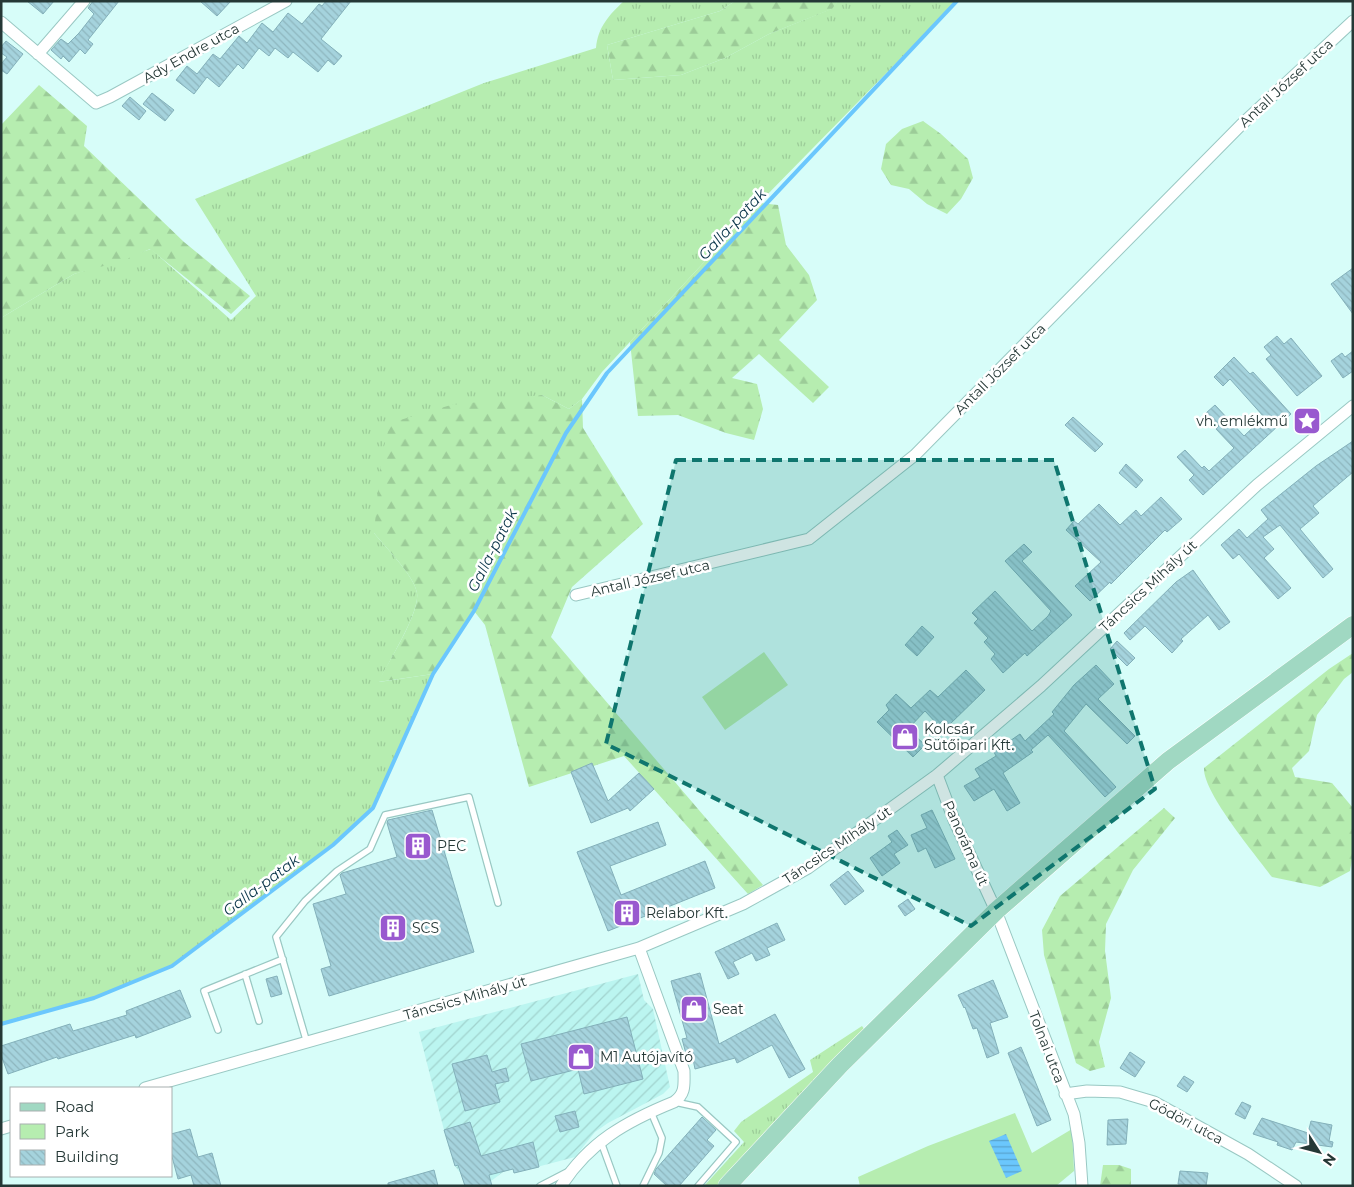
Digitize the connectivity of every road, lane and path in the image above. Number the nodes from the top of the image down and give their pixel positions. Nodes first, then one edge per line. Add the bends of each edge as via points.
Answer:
1 (84, 1) edge
2 (286, 1) edge
3 (1353, 21) edge
4 (1, 22) edge
5 (38, 54) junction
6 (1353, 406) edge
7 (576, 595) dead end
8 (1353, 625) edge
9 (937, 775) junction
10 (498, 903) dead end
11 (996, 911) junction
12 (639, 948) junction
13 (283, 959) junction
14 (246, 974) junction
15 (259, 1021) dead end
16 (218, 1030) dead end
17 (307, 1042) junction
18 (149, 1087) edge
19 (1065, 1094) junction
20 (674, 1102) junction
21 (650, 1111) junction
22 (601, 1142) junction
23 (571, 1170) junction
24 (540, 1186) edge
25 (561, 1186) edge
26 (617, 1186) edge
27 (643, 1186) edge
28 (698, 1186) edge
29 (728, 1186) edge
30 (1082, 1186) edge
31 (1296, 1186) edge

1 - 5 street
2 - 5 street, Ady Endre utca via 110,98 96,102
3 - 7 street, Antall József utca via 1241,125 915,455 809,540
4 - 5 street
6 - 9 street, Táncsics Mihály út via 1257,485 1041,686
8 - 11 main road via 1168,761
9 - 11 street, Panoráma út
9 - 12 street, Táncsics Mihály út via 808,868 744,904
10 - 13 lane via 469,797 386,815 370,849 337,871 305,901 276,937
11 - 19 street, Tolnai utca
11 - 29 main road via 840,1065
12 - 17 street, Táncsics Mihály út
12 - 20 street via 684,1070 684,1090
13 - 14 lane
13 - 17 lane
14 - 15 lane
14 - 16 lane via 204,991
17 - 18 street, Táncsics Mihály út
19 - 30 street, Tolnai utca via 1074,1114 1080,1142
19 - 31 street, Gödöri utca via 1120,1092 1154,1102 1248,1154
20 - 21 street
20 - 28 lane via 698,1107 736,1142
21 - 22 street
21 - 27 lane via 662,1138 659,1153
22 - 23 street
22 - 26 lane
23 - 24 lane
23 - 25 street

